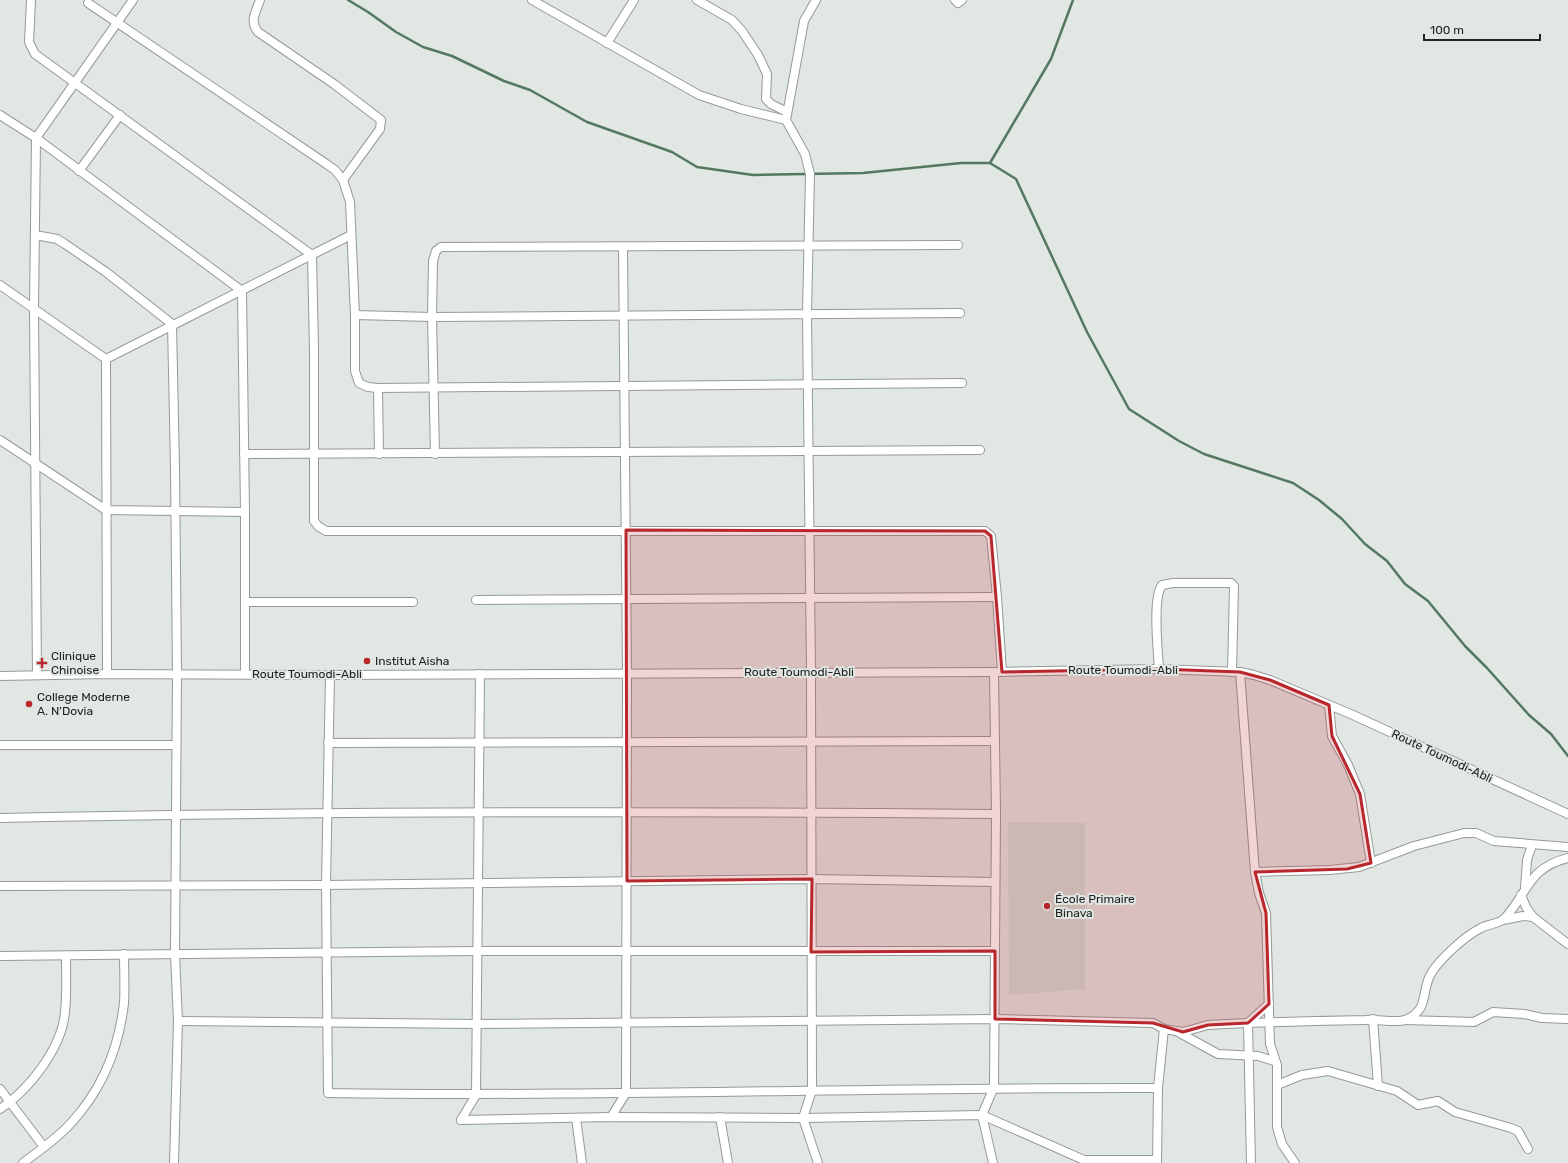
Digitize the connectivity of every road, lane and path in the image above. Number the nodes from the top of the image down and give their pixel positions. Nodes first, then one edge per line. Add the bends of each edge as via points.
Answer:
1 (30, 0) edge
2 (133, 0) edge
3 (260, 0) edge
4 (532, 0) edge
5 (634, 0) edge
6 (697, 0) edge
7 (816, 0) edge
8 (955, 0) edge
9 (962, 0) edge
10 (88, 3) dead end
11 (118, 22) junction
12 (607, 43) junction
13 (74, 81) junction
14 (120, 114) junction
15 (0, 115) edge
16 (786, 116) junction
17 (36, 138) junction
18 (79, 171) junction
19 (343, 180) junction
20 (35, 235) junction
21 (351, 235) junction
22 (958, 245) dead end
23 (808, 246) junction
24 (623, 247) junction
25 (312, 255) junction
26 (0, 285) edge
27 (242, 291) junction
28 (34, 309) junction
29 (960, 313) dead end
30 (807, 314) junction
31 (355, 315) junction
32 (624, 316) junction
33 (432, 317) junction
34 (172, 324) junction
35 (106, 359) junction
36 (962, 383) dead end
37 (808, 386) junction
38 (625, 387) junction
39 (378, 388) junction
40 (434, 388) junction
41 (0, 440) edge
42 (980, 450) dead end
43 (809, 451) junction
44 (625, 453) junction
45 (244, 454) junction
46 (379, 454) junction
47 (435, 454) junction
48 (313, 455) junction
49 (36, 464) junction
50 (106, 510) junction
51 (175, 511) junction
52 (245, 512) junction
53 (626, 530) junction
54 (810, 530) junction
55 (997, 597) junction
56 (810, 598) junction
57 (627, 599) junction
58 (476, 600) dead end
59 (246, 602) junction
60 (413, 602) dead end
61 (1159, 669) junction
62 (811, 671) junction
63 (998, 672) junction
64 (1236, 672) junction
65 (627, 673) junction
66 (107, 674) junction
67 (177, 674) junction
68 (245, 674) junction
69 (480, 674) junction
70 (37, 675) junction
71 (330, 675) junction
72 (0, 676) edge
73 (1329, 705) junction
74 (995, 741) junction
75 (811, 742) junction
76 (328, 743) junction
77 (627, 743) junction
78 (478, 744) junction
79 (0, 745) edge
80 (175, 745) junction
81 (811, 812) junction
82 (478, 813) junction
83 (627, 813) junction
84 (176, 814) junction
85 (996, 814) junction
86 (1568, 814) edge
87 (328, 815) junction
88 (0, 818) edge
89 (1532, 845) junction
90 (1568, 847) edge
91 (1568, 858) edge
92 (1371, 864) junction
93 (1256, 872) junction
94 (812, 879) junction
95 (627, 881) junction
96 (995, 882) junction
97 (478, 883) junction
98 (326, 885) junction
99 (0, 886) edge
100 (176, 886) junction
101 (1523, 891) junction
102 (1533, 917) junction
103 (1503, 920) junction
104 (1568, 944) edge
105 (476, 951) junction
106 (626, 951) junction
107 (995, 951) junction
108 (811, 952) junction
109 (124, 954) junction
110 (326, 954) junction
111 (175, 955) junction
112 (0, 956) edge
113 (66, 957) junction
114 (1269, 1004) junction
115 (995, 1019) junction
116 (1373, 1019) junction
117 (1568, 1019) edge
118 (812, 1020) junction
119 (1405, 1020) junction
120 (178, 1021) junction
121 (328, 1022) junction
122 (626, 1022) junction
123 (1269, 1022) junction
124 (1248, 1023) junction
125 (477, 1024) junction
126 (1164, 1029) junction
127 (1176, 1032) junction
128 (1250, 1056) junction
129 (1274, 1060) junction
130 (1277, 1085) junction
131 (1378, 1086) junction
132 (994, 1087) junction
133 (1158, 1088) junction
134 (0, 1089) edge
135 (812, 1090) junction
136 (626, 1093) junction
137 (476, 1095) junction
138 (10, 1102) junction
139 (0, 1109) edge
140 (982, 1115) junction
141 (611, 1117) junction
142 (720, 1117) junction
143 (576, 1118) junction
144 (804, 1118) junction
145 (44, 1147) junction
146 (1528, 1150) dead end
147 (1157, 1161) edge
148 (23, 1163) edge
149 (174, 1163) edge
150 (582, 1163) edge
151 (728, 1163) edge
152 (818, 1163) edge
153 (993, 1163) edge
154 (1251, 1163) edge
155 (1295, 1163) edge

1 - 13 street via 29,42 32,50
2 - 11 street
3 - 19 street via 253,18 258,32 381,120 380,129
4 - 12 street
5 - 12 street
6 - 16 street via 737,24 758,54 766,71 766,99
7 - 16 street via 804,21
8 - 9 street via 958,3
10 - 11 street
11 - 13 street
11 - 19 street via 335,170
12 - 16 street via 699,95 741,109
13 - 14 street
13 - 17 street
14 - 18 street
14 - 25 street
15 - 17 street
16 - 23 street via 808,163 810,174
17 - 18 street
17 - 20 street
18 - 27 street
19 - 21 street via 350,202
20 - 28 street
20 - 34 street via 50,237 65,244 106,272
21 - 25 street
21 - 31 street
22 - 23 street
23 - 24 street
23 - 30 street
24 - 32 street
24 - 33 street via 441,247 436,251 433,261
25 - 27 street
25 - 48 street
26 - 28 street
27 - 34 street
27 - 45 street
28 - 35 street
28 - 49 street
29 - 30 street
30 - 32 street
30 - 37 street
31 - 33 street
31 - 39 street via 356,378 363,386
32 - 33 street
32 - 38 street
33 - 40 street
34 - 35 street
34 - 51 street
35 - 50 street
36 - 37 street
37 - 38 street
37 - 43 street
38 - 40 street
38 - 44 street
39 - 40 street
39 - 46 street
40 - 47 street
41 - 49 street
42 - 43 street
43 - 44 street
43 - 54 street
44 - 47 street
44 - 53 street
45 - 48 street
45 - 52 street
46 - 47 street
46 - 48 street
48 - 53 street via 314,521 326,531
49 - 50 street
49 - 70 street
50 - 51 street
50 - 66 street
51 - 52 street
51 - 67 street
52 - 59 street
53 - 54 street
53 - 57 street
54 - 55 street via 985,531 991,536
54 - 56 street
55 - 56 street
55 - 63 street
56 - 57 street
56 - 62 street
57 - 58 street
57 - 65 street
59 - 60 street
59 - 68 street
61 - 63 street, Route Toumodi-Abli
61 - 64 street, Route Toumodi-Abli
61 - 64 street via 1156,614 1159,589 1162,585 1231,583 1234,586
62 - 63 street, Route Toumodi-Abli
62 - 65 street, Route Toumodi-Abli
62 - 75 street
63 - 74 street
64 - 73 street, Route Toumodi-Abli via 1270,680
64 - 93 street
65 - 69 street, Route Toumodi-Abli
65 - 77 street
66 - 67 street, Route Toumodi-Abli
66 - 70 street, Route Toumodi-Abli
67 - 68 street, Route Toumodi-Abli
67 - 80 street
68 - 71 street, Route Toumodi-Abli
69 - 71 street, Route Toumodi-Abli
69 - 78 street
70 - 72 street, Route Toumodi-Abli
71 - 76 street
73 - 86 street, Route Toumodi-Abli
73 - 92 street via 1332,736 1360,794
74 - 75 street
74 - 85 street
75 - 77 street
75 - 81 street
76 - 78 street
76 - 87 street
77 - 78 street
77 - 83 street
78 - 82 street
79 - 80 street
80 - 84 street
81 - 83 street
81 - 85 street
81 - 94 street
82 - 83 street
82 - 87 street
82 - 97 street
83 - 95 street
84 - 87 street
84 - 88 street
84 - 100 street
85 - 96 street
87 - 98 street
89 - 90 street
89 - 92 street via 1494,842 1476,834 1464,833 1414,846
89 - 101 street via 1527,860
91 - 101 street via 1544,868
92 - 93 street via 1347,869
93 - 114 street via 1259,893 1266,913
94 - 95 street
94 - 96 street
94 - 108 street
95 - 97 street
95 - 106 street
96 - 107 street
97 - 98 street
97 - 105 street
98 - 100 street
98 - 110 street
99 - 100 street
100 - 111 street
101 - 102 street via 1526,907
101 - 103 street
102 - 103 street
102 - 104 street
103 - 119 street via 1481,928 1453,949 1434,968 1426,984 1424,1002 1417,1012
105 - 106 street
105 - 110 street
105 - 125 street
106 - 108 street
106 - 122 street
107 - 108 street
107 - 115 street
108 - 118 street
109 - 111 street
109 - 113 street
109 - 145 street via 124,1003 113,1054 105,1074 73,1121
110 - 111 street
110 - 121 street
111 - 120 street
112 - 113 street
113 - 138 street via 65,1012 61,1032 39,1071
114 - 123 street
114 - 124 street
115 - 118 street
115 - 126 street via 1154,1024
115 - 132 street
116 - 119 street
116 - 123 street
116 - 131 street
117 - 119 street via 1493,1012 1474,1022
118 - 122 street
118 - 135 street
120 - 121 street
120 - 149 street
121 - 125 street
121 - 137 street via 328,1093
122 - 125 street
122 - 136 street
123 - 124 street
123 - 129 street
124 - 127 street via 1208,1025 1190,1031
124 - 128 street
125 - 137 street
126 - 127 street
126 - 133 street
127 - 128 street via 1218,1054
128 - 129 street via 1263,1056
128 - 154 street
129 - 130 street via 1277,1065
130 - 131 street via 1302,1075 1328,1071
130 - 155 street via 1276,1115 1279,1138
131 - 146 street via 1397,1091 1418,1105 1438,1101 1455,1112 1511,1128 1518,1131
132 - 133 street
132 - 135 street
132 - 140 street
133 - 147 street
134 - 138 street
135 - 136 street
135 - 144 street
136 - 137 street
136 - 141 street
137 - 143 street via 461,1120
138 - 139 street
138 - 145 street
140 - 144 street
140 - 147 street via 1084,1160
140 - 153 street
141 - 142 street
141 - 143 street
142 - 144 street
142 - 151 street
143 - 150 street
144 - 152 street
145 - 148 street

